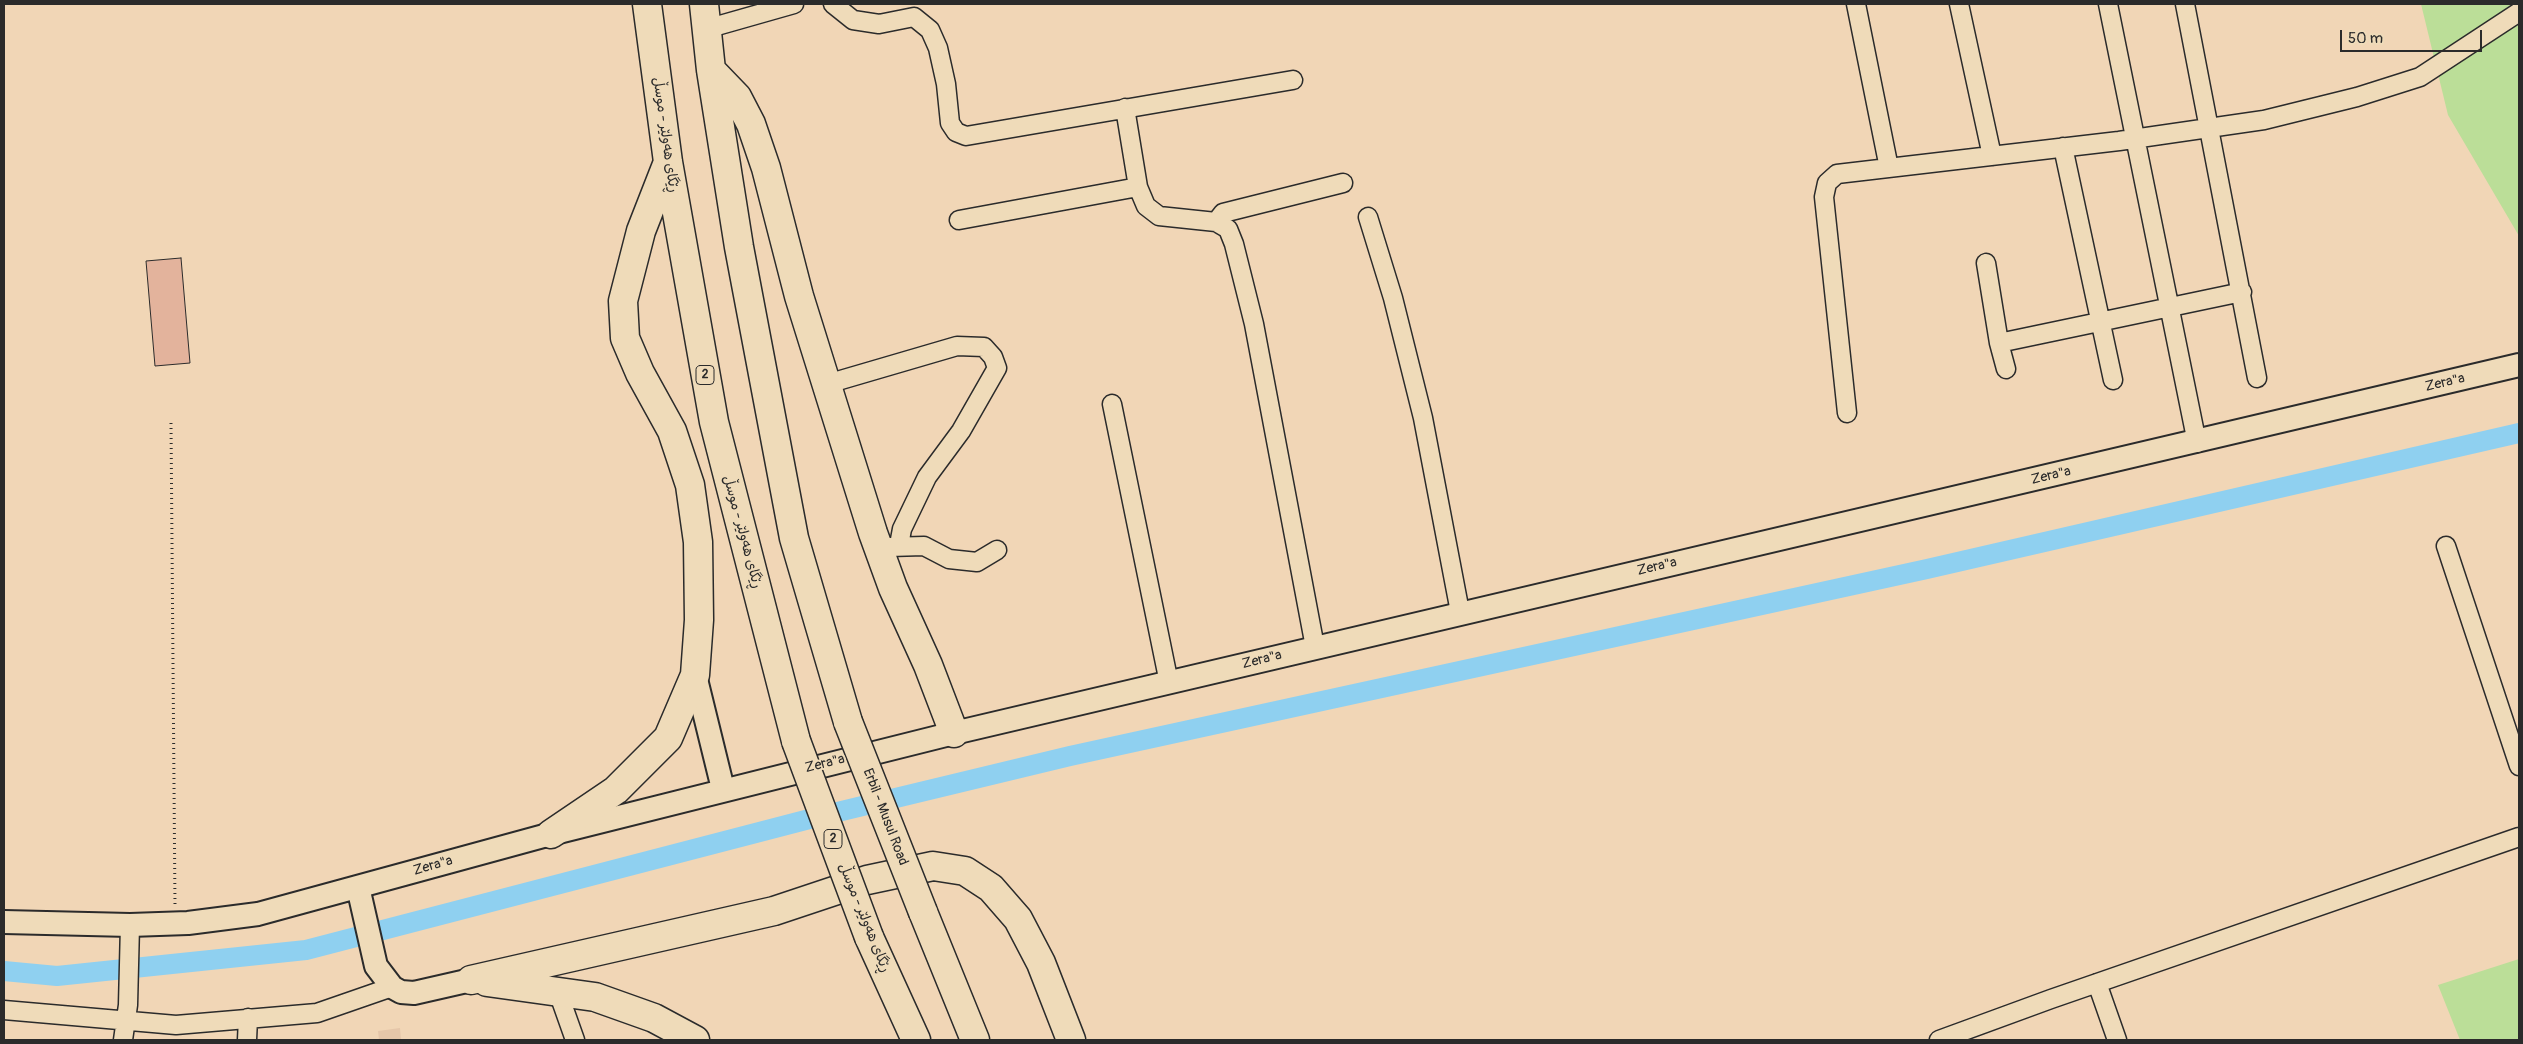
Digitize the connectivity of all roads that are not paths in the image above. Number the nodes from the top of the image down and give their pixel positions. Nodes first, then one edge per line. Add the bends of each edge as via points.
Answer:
1 (647, 4) edge
2 (794, 4) edge
3 (833, 4) edge
4 (1856, 4) edge
5 (1959, 4) edge
6 (2108, 4) edge
7 (2185, 4) edge
8 (2519, 12) edge
9 (705, 16) edge
10 (711, 70) junction
11 (1293, 80) dead end
12 (1125, 108) junction
13 (2210, 129) junction
14 (2136, 138) junction
15 (2063, 147) junction
16 (1992, 156) junction
17 (668, 162) junction
18 (1889, 168) junction
19 (1343, 183) dead end
20 (1138, 187) junction
21 (1368, 217) dead end
22 (958, 220) dead end
23 (1216, 222) junction
24 (1986, 263) dead end
25 (2242, 292) junction
26 (2169, 307) junction
27 (2099, 322) junction
28 (1999, 343) junction
29 (2519, 365) edge
30 (2006, 369) dead end
31 (2257, 378) dead end
32 (2113, 380) dead end
33 (827, 384) junction
34 (1112, 404) dead end
35 (1847, 413) dead end
36 (2196, 443) junction
37 (2446, 546) dead end
38 (889, 547) junction
39 (998, 550) dead end
40 (1460, 612) junction
41 (1315, 647) junction
42 (695, 675) junction
43 (1169, 683) junction
44 (954, 733) junction
45 (2519, 766) edge
46 (723, 789) junction
47 (551, 834) junction
48 (2519, 838) edge
49 (358, 887) junction
50 (4, 922) edge
51 (130, 925) junction
52 (471, 980) junction
53 (2097, 983) junction
54 (392, 987) junction
55 (558, 992) junction
56 (4, 1010) edge
57 (127, 1013) junction
58 (248, 1018) junction
59 (123, 1040) edge
60 (247, 1040) edge
61 (575, 1040) edge
62 (695, 1040) edge
63 (916, 1040) edge
64 (975, 1040) edge
65 (1071, 1040) edge
66 (1939, 1040) edge
67 (2117, 1040) edge

1 - 17 highway, ڕێگای هەولێر - موسڵ / 2
2 - 9 street
3 - 12 street via 853,20 879,24 914,17 930,30 938,48 946,84 950,123 956,132 966,136
4 - 18 street
5 - 16 street
6 - 14 street
7 - 13 street
8 - 13 street via 2420,77 2357,97 2264,120
9 - 10 highway
10 - 33 highway via 737,97 751,124
10 - 64 highway, Erbil - Musul Road, bridge via 739,247 794,538 848,722
11 - 12 street
12 - 20 street
13 - 14 street
13 - 25 street
14 - 15 street
14 - 26 street
15 - 16 street
15 - 27 street
16 - 18 street
17 - 42 highway via 641,231 623,301 625,338 672,431 690,484 698,542 699,620
17 - 63 highway, ڕێگای هەولێر - موسڵ / 2, bridge via 714,422 796,741 869,937
18 - 35 street via 1837,174 1827,184 1824,197
19 - 23 street via 1239,208 1223,213
20 - 22 street
20 - 23 street via 1146,206 1160,216
21 - 40 street via 1393,298 1423,418
23 - 41 street via 1228,230 1234,244 1254,324
24 - 28 street
25 - 26 street
25 - 31 street
26 - 27 street
26 - 36 street
27 - 28 street
27 - 32 street
28 - 30 street
29 - 36 street, Zera"a
33 - 38 highway
33 - 38 street via 957,346 984,346 993,357 997,368 961,431 927,477 902,529
34 - 43 street
36 - 40 street, Zera"a
37 - 45 street
38 - 39 street via 924,546 949,559 977,562
38 - 44 highway via 912,632
40 - 41 street, Zera"a
41 - 43 street, Zera"a
42 - 46 street
42 - 47 highway via 668,738 616,790
43 - 44 street, Zera"a
44 - 46 street, Zera"a
46 - 47 street, Zera"a
47 - 49 street, Zera"a
48 - 53 street
49 - 51 street, Zera"a via 258,914
49 - 54 street via 376,966
50 - 51 street, Zera"a
51 - 57 street
52 - 54 street via 414,993
52 - 55 highway
52 - 65 highway via 774,911 867,880 933,866 965,871 992,888 1018,918 1041,963
53 - 66 street
53 - 67 street
54 - 58 street via 318,1013
55 - 61 street
55 - 62 highway via 595,997 654,1018
56 - 57 street
57 - 58 street via 176,1025
57 - 59 street
58 - 60 street

